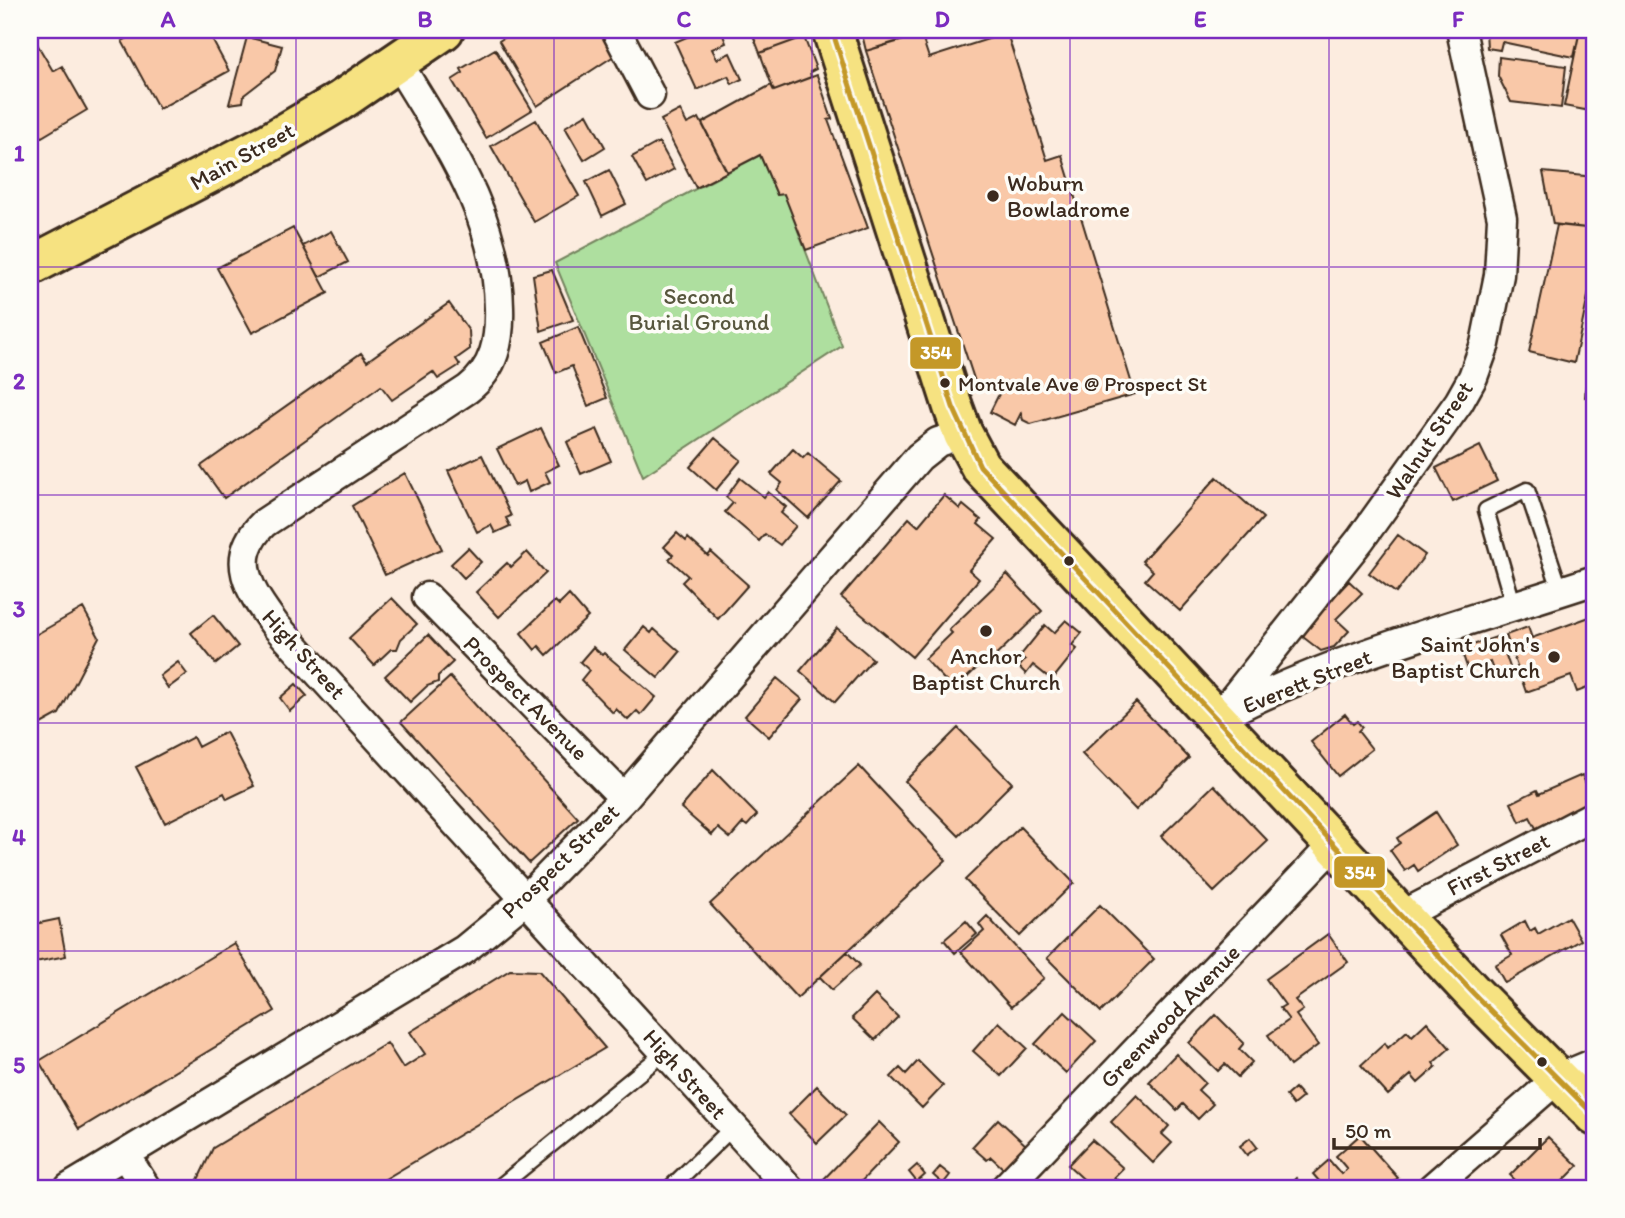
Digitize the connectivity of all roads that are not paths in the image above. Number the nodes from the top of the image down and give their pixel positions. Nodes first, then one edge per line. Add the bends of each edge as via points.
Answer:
1 (444, 30) edge
2 (616, 30) edge
3 (832, 30) edge
4 (1461, 30) edge
5 (398, 63) junction
6 (650, 95) dead end
7 (30, 266) edge
8 (963, 434) junction
9 (1595, 580) edge
10 (1561, 592) junction
11 (427, 597) dead end
12 (1514, 607) junction
13 (1219, 718) junction
14 (624, 798) junction
15 (1595, 815) edge
16 (1334, 844) junction
17 (525, 900) junction
18 (1401, 916) junction
19 (666, 1052) junction
20 (1595, 1063) edge
21 (1558, 1079) junction
22 (1595, 1116) edge
23 (733, 1127) junction
24 (125, 1155) junction
25 (69, 1188) edge
26 (146, 1188) edge
27 (498, 1188) edge
28 (670, 1188) edge
29 (789, 1188) edge
30 (1005, 1188) edge
31 (1432, 1188) edge

1 - 5 main road, Main Street
2 - 6 street
3 - 8 main road
4 - 13 street, Walnut Street via 1502,218 1488,334 1473,377 1360,540
5 - 7 main road, Main Street via 270,142
5 - 17 street, High Street via 454,155 484,219 495,254 499,297 494,355 486,372 468,389 264,523 247,547 245,570 252,593 275,625
8 - 13 main road via 981,466 1022,513
8 - 14 street, Prospect Street via 939,442 919,457
9 - 10 street, Everett Street
10 - 12 street, Everett Street
10 - 12 lane via 1527,490 1486,510
11 - 14 street, Prospect Avenue
12 - 13 street, Everett Street via 1278,687
13 - 16 main road
14 - 17 street, Prospect Street
15 - 18 street, First Street
16 - 18 main road
16 - 30 street, Greenwood Avenue
17 - 19 street, High Street
17 - 24 street, Prospect Street via 464,950
18 - 21 main road
19 - 23 street, High Street
19 - 27 lane
20 - 21 street
21 - 22 main road
21 - 31 street
23 - 28 lane
23 - 29 street, High Street
24 - 25 street, Prospect Street
24 - 26 street

